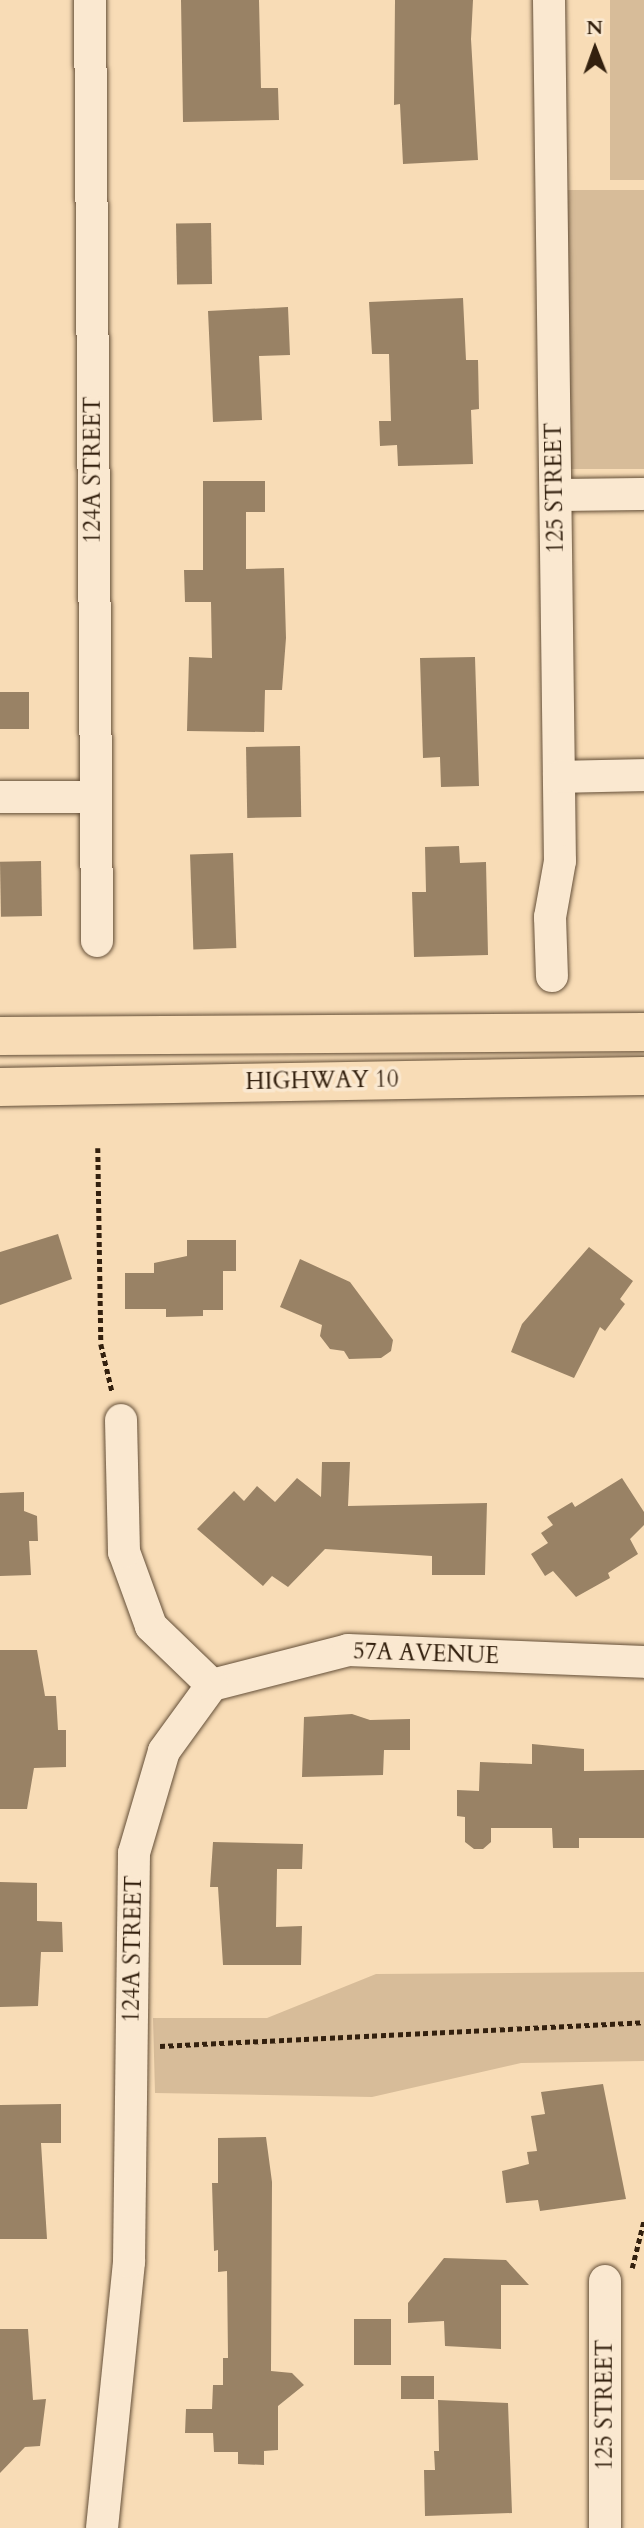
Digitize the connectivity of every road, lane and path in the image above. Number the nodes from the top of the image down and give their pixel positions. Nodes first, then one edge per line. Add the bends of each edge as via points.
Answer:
1 (90, 0) edge
2 (549, 0) edge
3 (644, 494) edge
4 (556, 495) junction
5 (644, 775) edge
6 (559, 777) junction
7 (0, 797) edge
8 (96, 797) junction
9 (97, 941) dead end
10 (552, 976) dead end
11 (644, 1032) edge
12 (0, 1036) edge
13 (644, 1076) edge
14 (0, 1087) edge
15 (98, 1149) dead end
16 (121, 1420) joint
17 (644, 1662) edge
18 (212, 1685) junction
19 (644, 2022) edge
20 (131, 2048) junction
21 (644, 2220) edge
22 (605, 2281) joint
23 (102, 2528) edge
24 (605, 2528) edge

1 - 8 street, 124A STREET
2 - 4 street, 125 STREET
3 - 4 street
4 - 6 street, 125 STREET
5 - 6 street
6 - 10 street, 125 STREET via 560,861 550,917
7 - 8 street
8 - 9 street, 124A STREET
11 - 12 highway, HIGHWAY 10
13 - 14 highway, HIGHWAY 10
15 - 16 path via 100,1344
16 - 18 street via 124,1552 151,1626
17 - 18 street, 57A AVENUE via 348,1650
18 - 20 street, 124A STREET via 164,1751 134,1853
19 - 20 path
20 - 23 street, 124A STREET via 129,2262
21 - 22 path via 635,2266
22 - 24 street, 125 STREET

